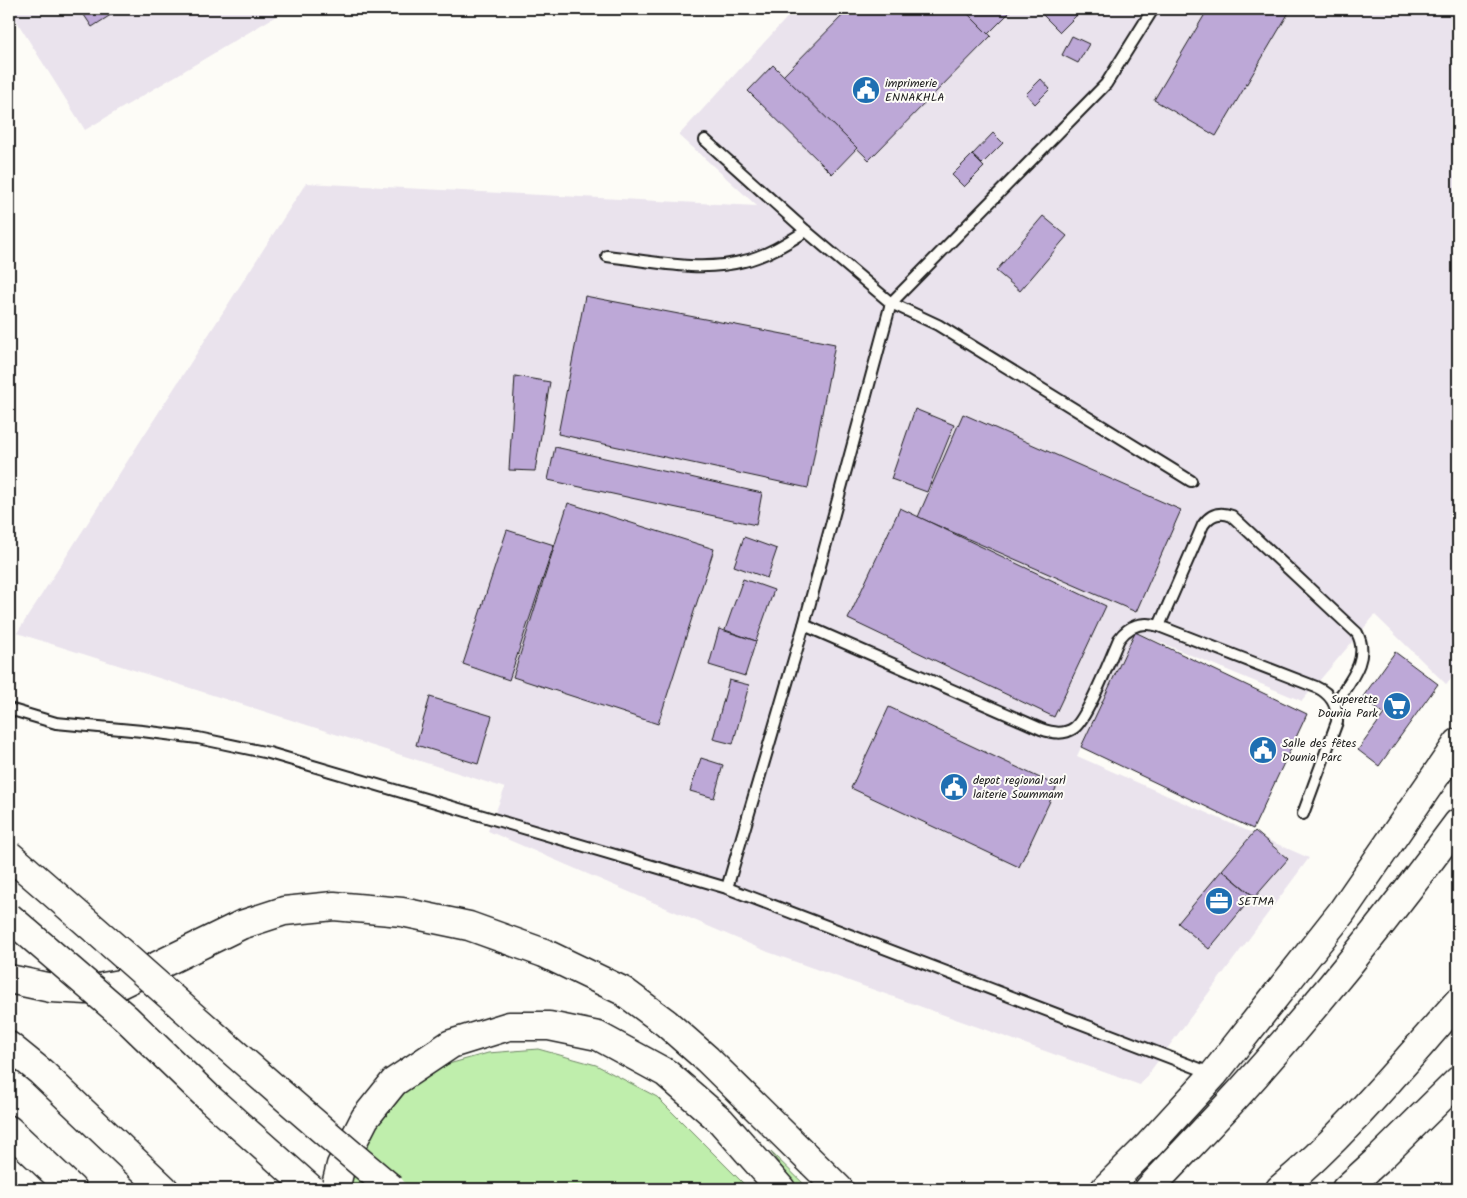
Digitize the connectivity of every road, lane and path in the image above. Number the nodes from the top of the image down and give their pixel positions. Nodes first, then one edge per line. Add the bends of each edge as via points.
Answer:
1 (1153, 9) edge
2 (705, 140) dead end
3 (806, 231) junction
4 (607, 256) dead end
5 (891, 303) junction
6 (1191, 480) dead end
7 (804, 625) junction
8 (1160, 626) junction
9 (1335, 704) junction
10 (9, 709) edge
11 (1458, 743) edge
12 (1302, 814) dead end
13 (1458, 823) edge
14 (9, 855) edge
15 (727, 888) junction
16 (9, 917) edge
17 (9, 979) edge
18 (1458, 1002) edge
19 (9, 1046) edge
20 (1214, 1074) junction
21 (1458, 1081) edge
22 (9, 1130) edge
23 (1380, 1158) junction
24 (72, 1189) edge
25 (164, 1189) edge
26 (311, 1189) edge
27 (335, 1189) edge
28 (392, 1189) edge
29 (781, 1189) edge
30 (839, 1189) edge
31 (1105, 1189) edge
32 (1149, 1189) edge
33 (1280, 1189) edge
34 (1346, 1189) edge
35 (1363, 1189) edge

1 - 5 lane via 1106,84
2 - 3 lane
3 - 4 lane via 771,251 727,265 686,266
3 - 5 lane
5 - 6 lane via 938,324
5 - 7 lane
7 - 8 lane via 1050,732 1059,733 1076,727 1082,720 1124,633 1137,624
7 - 15 lane
8 - 9 lane via 1324,690
8 - 9 lane via 1203,526 1218,513 1232,516 1357,633 1361,642 1361,659
9 - 12 lane via 1337,722
10 - 15 lane via 56,723 198,738 268,754
11 - 20 main road via 1341,913
13 - 32 main road via 1366,944 1304,1018
14 - 28 main road, bridge via 318,1128
15 - 20 lane
16 - 26 main road, bridge via 126,1018
17 - 30 main road via 51,988 87,990 120,984 241,925 284,911 334,906 402,912 469,926 544,953 622,991 666,1023
18 - 33 main road via 1338,1136
19 - 25 main road via 41,1072
20 - 31 main road
21 - 23 main road
22 - 24 main road
23 - 34 main road
23 - 35 main road
27 - 29 main road via 341,1165 365,1118 394,1082 451,1044 509,1026 549,1026 598,1036 666,1073 721,1121

